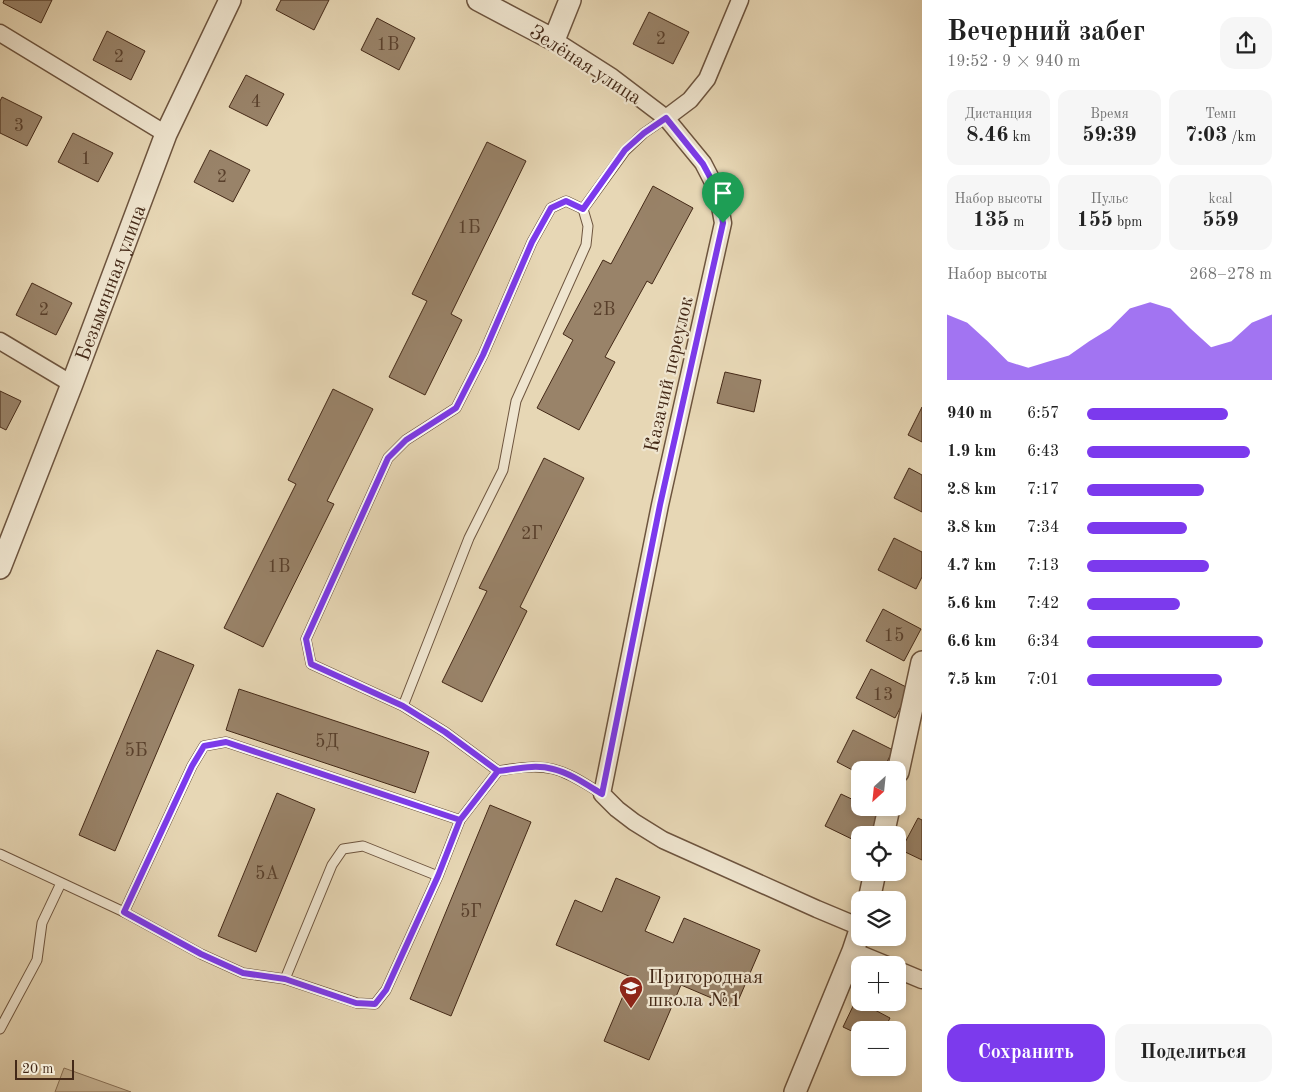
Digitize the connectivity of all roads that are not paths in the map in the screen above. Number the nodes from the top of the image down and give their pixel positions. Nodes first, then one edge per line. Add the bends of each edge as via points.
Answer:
1 (230, 0) edge
2 (478, 0) edge
3 (570, 0) edge
4 (740, 0) edge
5 (0, 33) edge
6 (554, 40) junction
7 (666, 118) junction
8 (166, 134) junction
9 (583, 209) junction
10 (0, 341) edge
11 (72, 384) junction
12 (0, 568) edge
13 (922, 662) edge
14 (403, 706) junction
15 (900, 761) edge
16 (498, 771) junction
17 (602, 794) junction
18 (460, 820) junction
19 (0, 854) edge
20 (438, 876) junction
21 (61, 883) junction
22 (124, 912) junction
23 (851, 924) edge
24 (855, 946) edge
25 (853, 951) junction
26 (865, 956) edge
27 (906, 973) edge
28 (285, 979) junction
29 (922, 980) edge
30 (0, 1028) edge
31 (795, 1092) edge

1 - 8 street, Безымянная улица
2 - 6 street, Зелёная улица
3 - 6 street
4 - 7 street via 707,79 690,100
5 - 8 street
6 - 7 street, Зелёная улица via 612,77
7 - 9 lane via 625,150
7 - 17 street, Казачий переулок via 703,164 717,190 723,223 660,505
8 - 11 street, Безымянная улица
9 - 14 lane via 588,226 586,246 516,401 502,470 469,538
9 - 14 lane via 566,201 551,208 532,242 456,408 406,440 388,458 306,639 311,664
10 - 11 street
11 - 12 street, Безымянная улица
13 - 15 street
14 - 16 lane
16 - 17 lane via 527,767 553,769
16 - 18 lane
17 - 23 street via 634,822 663,840
18 - 20 lane
18 - 22 lane via 226,742 204,746
19 - 21 lane
20 - 28 lane via 386,990 375,1004 356,1003
20 - 28 lane via 363,846 343,849 332,865
21 - 22 lane
21 - 30 lane via 42,923 37,960
22 - 28 lane via 243,973
24 - 25 street
25 - 26 street
25 - 31 street
27 - 29 street

